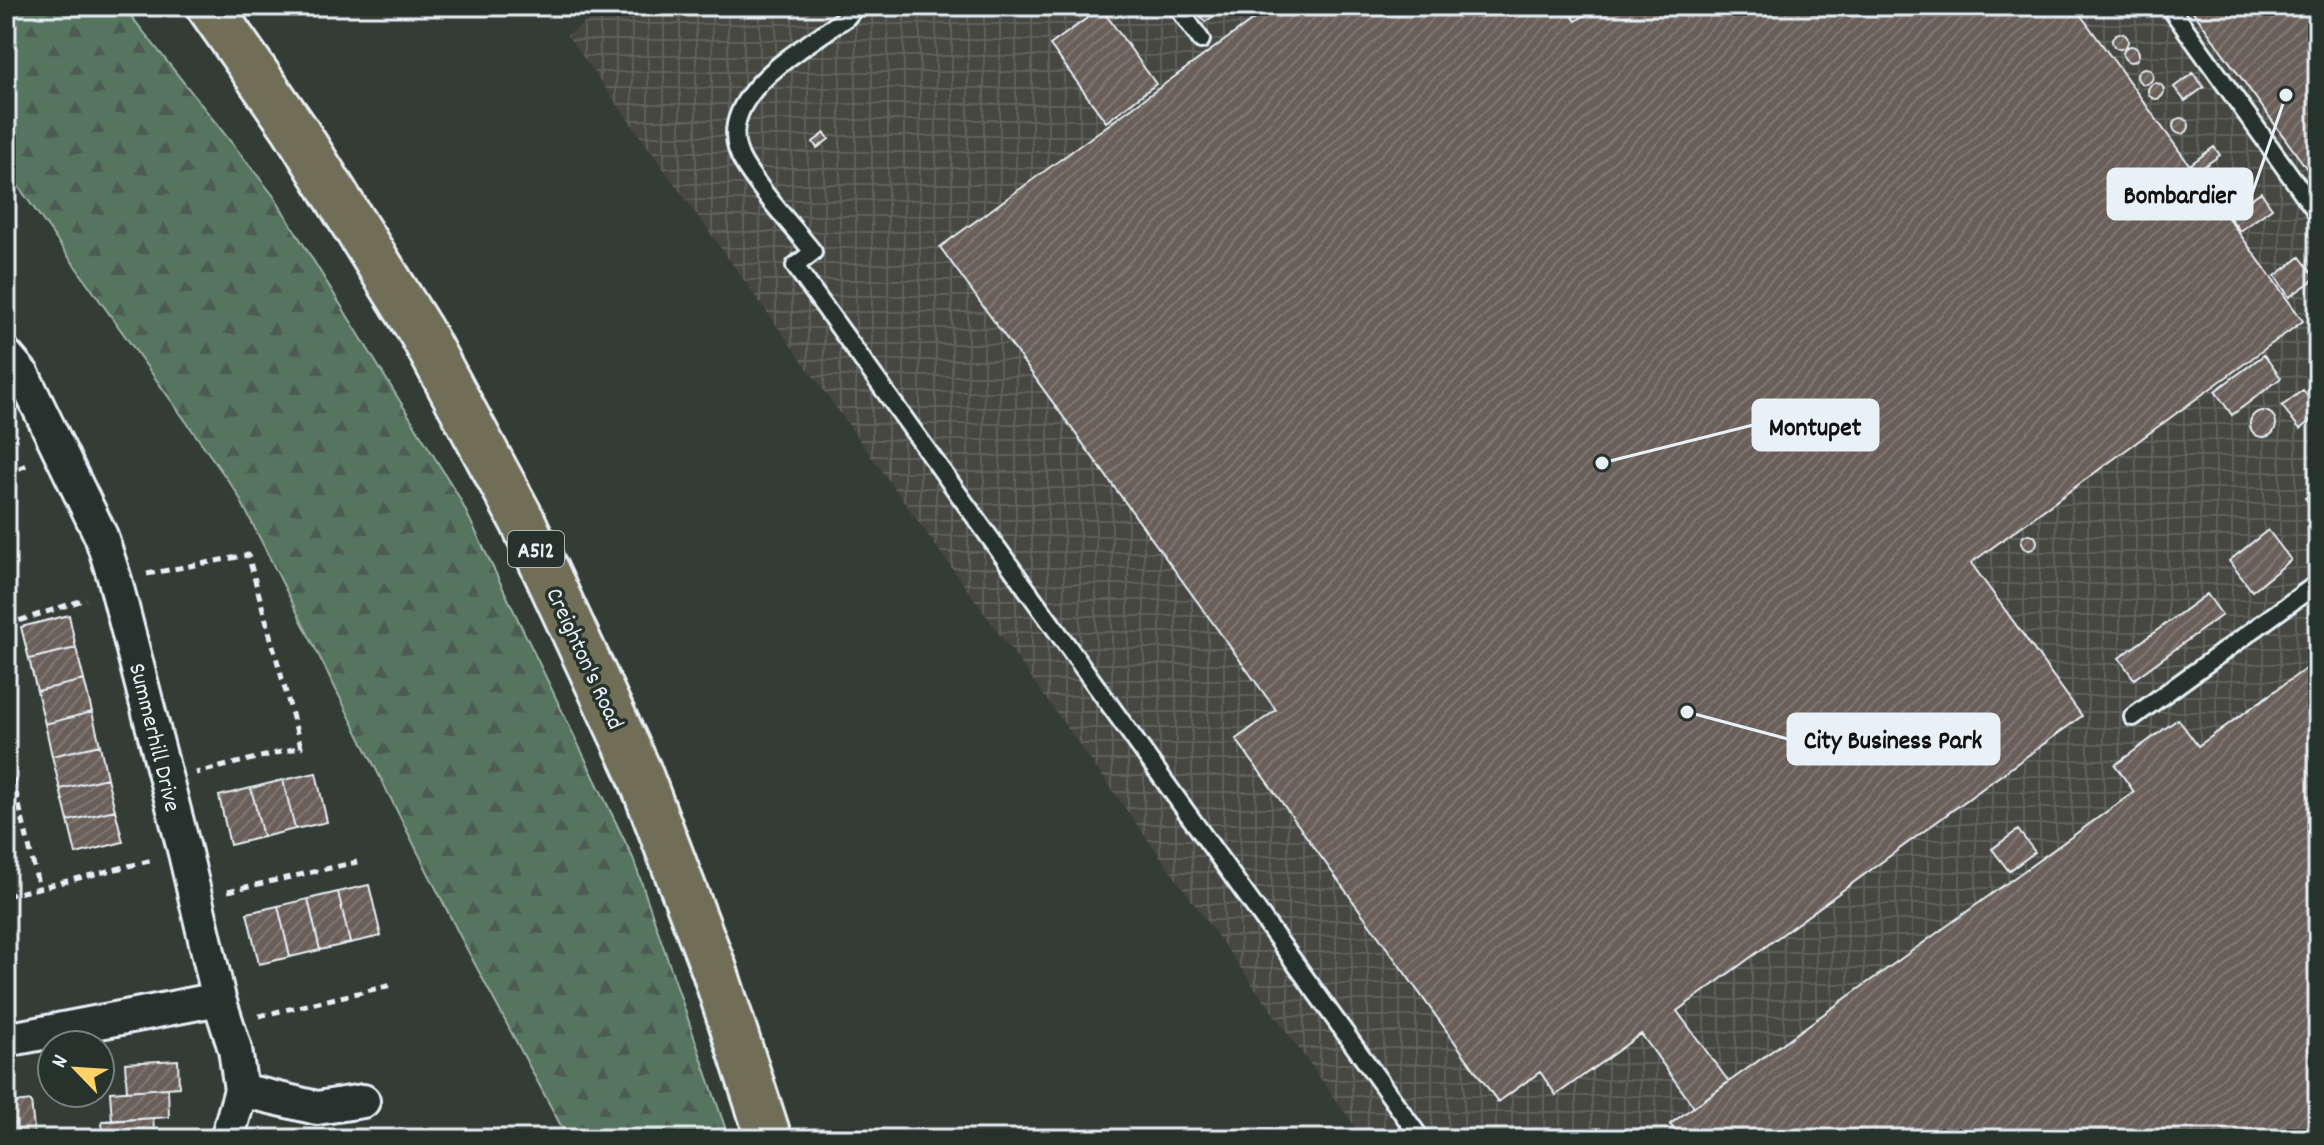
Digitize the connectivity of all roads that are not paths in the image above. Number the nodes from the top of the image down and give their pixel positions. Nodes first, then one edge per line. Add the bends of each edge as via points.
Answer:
1 (209, 6) edge
2 (856, 6) edge
3 (1177, 6) edge
4 (2169, 6) edge
5 (1201, 40) dead end
6 (2318, 214) edge
7 (12, 371) edge
8 (2318, 583) edge
9 (2133, 717) dead end
10 (223, 1011) junction
11 (6, 1040) edge
12 (241, 1090) junction
13 (363, 1101) dead end
14 (227, 1139) edge
15 (769, 1139) edge
16 (1421, 1139) edge

1 - 15 highway, Creighton's Road / A512 via 294,128 421,332 523,522 638,770 714,969
2 - 16 lane via 748,94 736,125 744,164 813,252 795,266
3 - 5 lane
4 - 6 lane
7 - 10 street, Summerhill Drive via 101,536
8 - 9 lane
10 - 11 street
10 - 12 street, Summerhill Drive
12 - 13 street via 317,1108
12 - 14 street, Summerhill Drive

